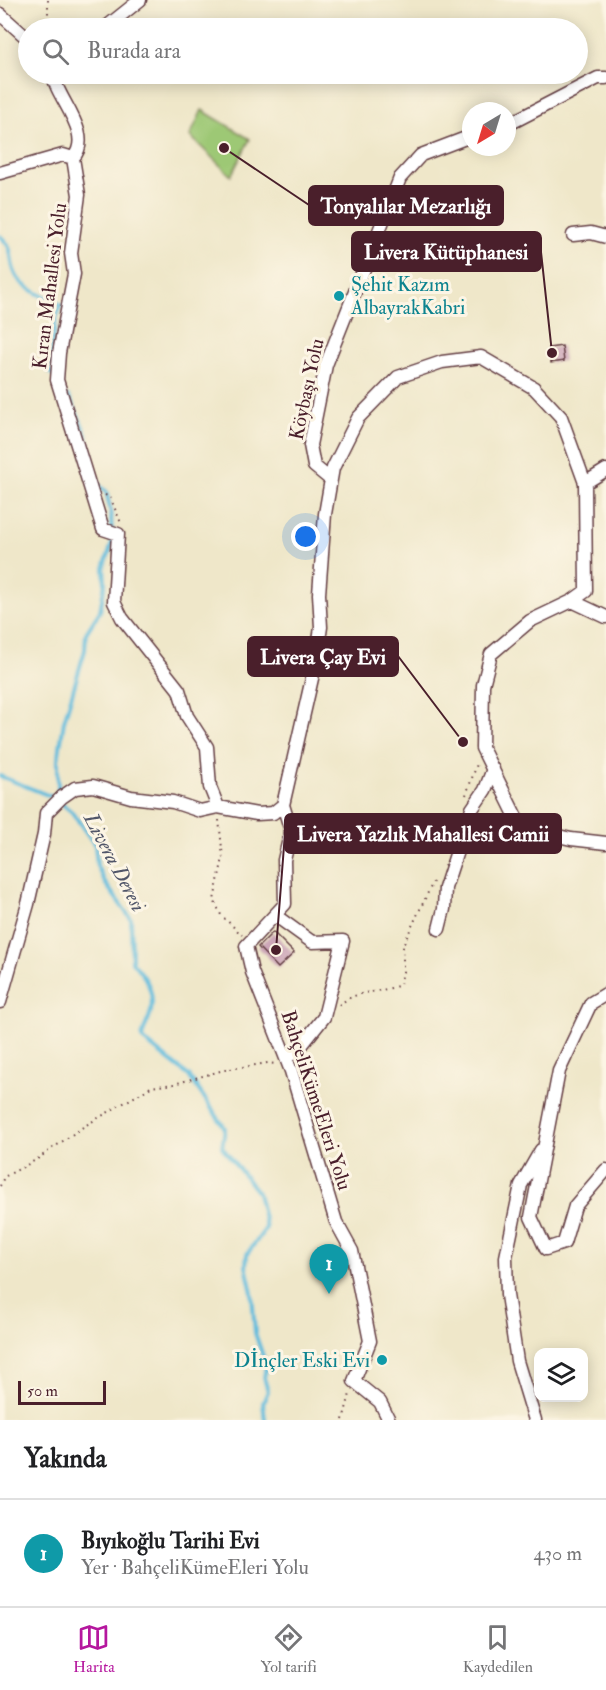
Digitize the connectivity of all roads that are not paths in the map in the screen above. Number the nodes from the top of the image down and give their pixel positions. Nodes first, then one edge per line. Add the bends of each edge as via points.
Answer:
1 (140, 0) edge
2 (0, 14) edge
3 (118, 18) edge
4 (18, 30) edge
5 (606, 78) edge
6 (588, 83) edge
7 (56, 84) edge
8 (586, 84) edge
9 (516, 120) edge
10 (462, 139) edge
11 (73, 158) junction
12 (0, 173) edge
13 (573, 235) dead end
14 (606, 237) edge
15 (606, 470) edge
16 (331, 480) junction
17 (585, 483) junction
18 (572, 601) junction
19 (606, 617) edge
20 (493, 770) junction
21 (283, 805) junction
22 (218, 807) junction
23 (606, 843) edge
24 (276, 916) junction
25 (438, 929) dead end
26 (606, 994) edge
27 (0, 1002) edge
28 (285, 1062) junction
29 (543, 1147) junction
30 (606, 1170) edge
31 (389, 1420) edge
32 (535, 1420) edge

1 - 3 street
2 - 4 street
5 - 6 street
7 - 11 street via 75,118 79,142
8 - 9 street
10 - 16 street, Köybaşı Yolu via 422,155 400,178 327,365 310,445 314,466
11 - 12 street via 63,155
11 - 22 street, Kıran Mahallesi Yolu via 79,195 71,253 74,274 57,380 103,529 118,534 114,602 122,618 179,690 187,716 207,747 210,787
13 - 14 street via 591,233
15 - 17 street
16 - 17 street, BahçeliKümeEleri Yolu via 358,418 398,377 442,362 481,357 534,388 561,417
16 - 21 street, BahçeliKümeEleri Yolu via 316,662
17 - 18 street, BahçeliKümeEleri Yolu via 586,591
18 - 19 street
18 - 20 street via 530,621 491,654 483,685 482,748
20 - 23 street via 521,827
20 - 25 street via 472,809 459,845 445,888
21 - 22 street via 273,813 257,814
21 - 24 street, BahçeliKümeEleri Yolu via 291,831 284,860 285,904
22 - 27 street via 200,810 93,786 75,788 62,797 46,813 28,904
24 - 28 street, BahçeliKümeEleri Yolu via 246,946
24 - 28 street via 312,942 343,941 324,1017
26 - 29 street via 591,1004 560,1071
28 - 31 street, BahçeliKümeEleri Yolu via 336,1222 352,1251 370,1341 354,1381 380,1402
29 - 30 street via 531,1217 546,1249 564,1243 574,1206
29 - 32 street via 521,1185 506,1257 507,1295 517,1361

